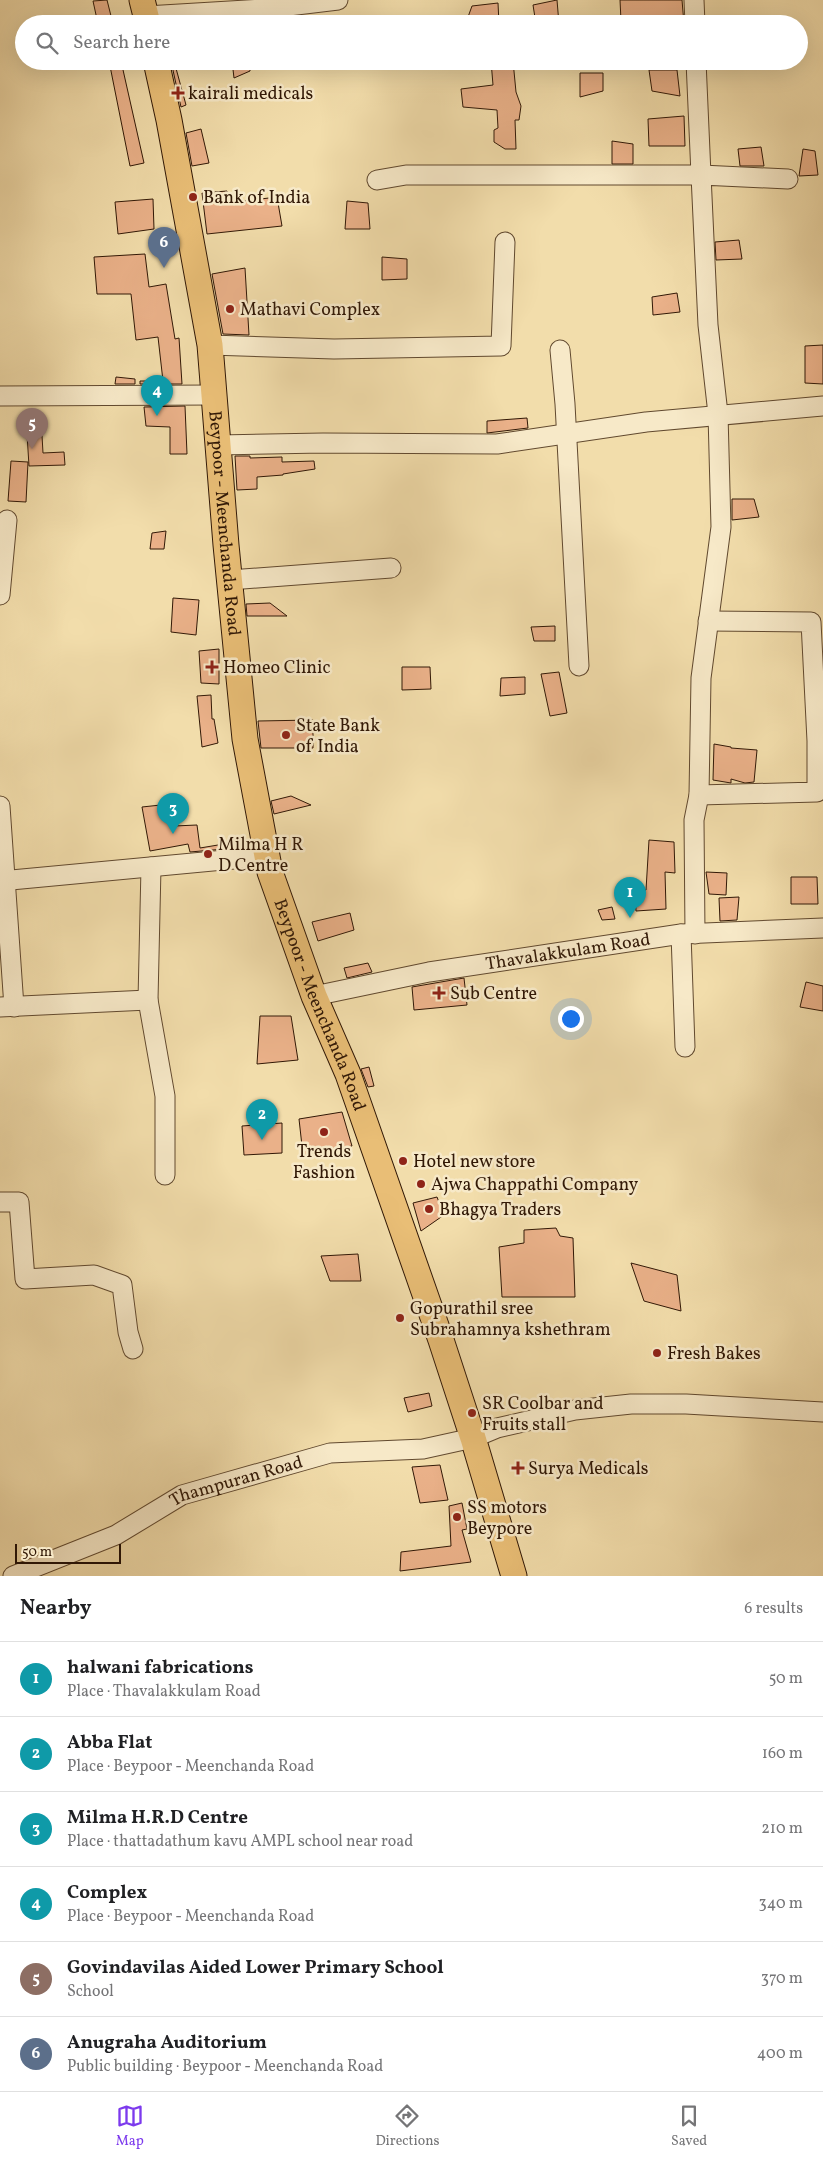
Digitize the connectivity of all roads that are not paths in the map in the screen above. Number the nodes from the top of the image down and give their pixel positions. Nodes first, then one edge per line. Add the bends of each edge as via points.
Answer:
1 (338, 0) edge
2 (694, 0) edge
3 (145, 13) edge
4 (695, 15) edge
5 (158, 70) edge
6 (696, 70) edge
7 (701, 175) junction
8 (788, 179) dead end
9 (376, 180) dead end
10 (505, 242) dead end
11 (210, 345) junction
12 (560, 350) dead end
13 (214, 395) junction
14 (0, 396) edge
15 (823, 406) edge
16 (718, 414) junction
17 (566, 434) junction
18 (219, 446) junction
19 (6, 520) dead end
20 (391, 568) dead end
21 (230, 580) junction
22 (0, 595) edge
23 (708, 621) junction
24 (579, 666) dead end
25 (699, 795) junction
26 (0, 806) edge
27 (267, 856) junction
28 (151, 867) junction
29 (3, 881) edge
30 (823, 928) edge
31 (688, 934) junction
32 (314, 996) junction
33 (148, 1000) junction
34 (7, 1007) edge
35 (685, 1047) dead end
36 (165, 1175) dead end
37 (0, 1202) edge
38 (133, 1349) dead end
39 (823, 1412) edge
40 (473, 1438) junction
41 (13, 1576) edge
42 (514, 1576) edge

1 - 3 street via 263,9
2 - 4 street
5 - 11 main road, Beypoor - Meenchanda Road
6 - 7 street
7 - 8 street
7 - 9 street via 406,175
7 - 16 street via 708,325
10 - 11 street via 501,346 334,350
11 - 13 main road, Beypoor - Meenchanda Road
12 - 17 street
13 - 14 street
13 - 18 main road, Beypoor - Meenchanda Road
15 - 16 street
16 - 17 street
16 - 23 street via 721,527
17 - 18 street via 497,444
17 - 24 street
18 - 21 main road, Beypoor - Meenchanda Road
19 - 22 street
20 - 21 street
21 - 27 main road, Beypoor - Meenchanda Road via 245,739
23 - 25 street via 701,678
23 - 25 street via 811,622 817,792
25 - 31 street via 694,820
26 - 29 street
27 - 28 street
27 - 32 main road, Beypoor - Meenchanda Road
28 - 29 street
28 - 33 street
29 - 34 street
30 - 31 street, Thavalakkulam Road
31 - 32 street, Thavalakkulam Road via 429,972
31 - 35 street
32 - 40 main road, Beypoor - Meenchanda Road via 351,1083 442,1340
33 - 34 street
33 - 36 street via 165,1096
37 - 38 street via 19,1202 25,1279 94,1275 122,1285
39 - 40 street, Thampuran Road via 631,1404 575,1410 497,1428
40 - 41 street, Thampuran Road via 423,1449 330,1453 182,1495 116,1535
40 - 42 main road, Beypoor - Meenchanda Road

